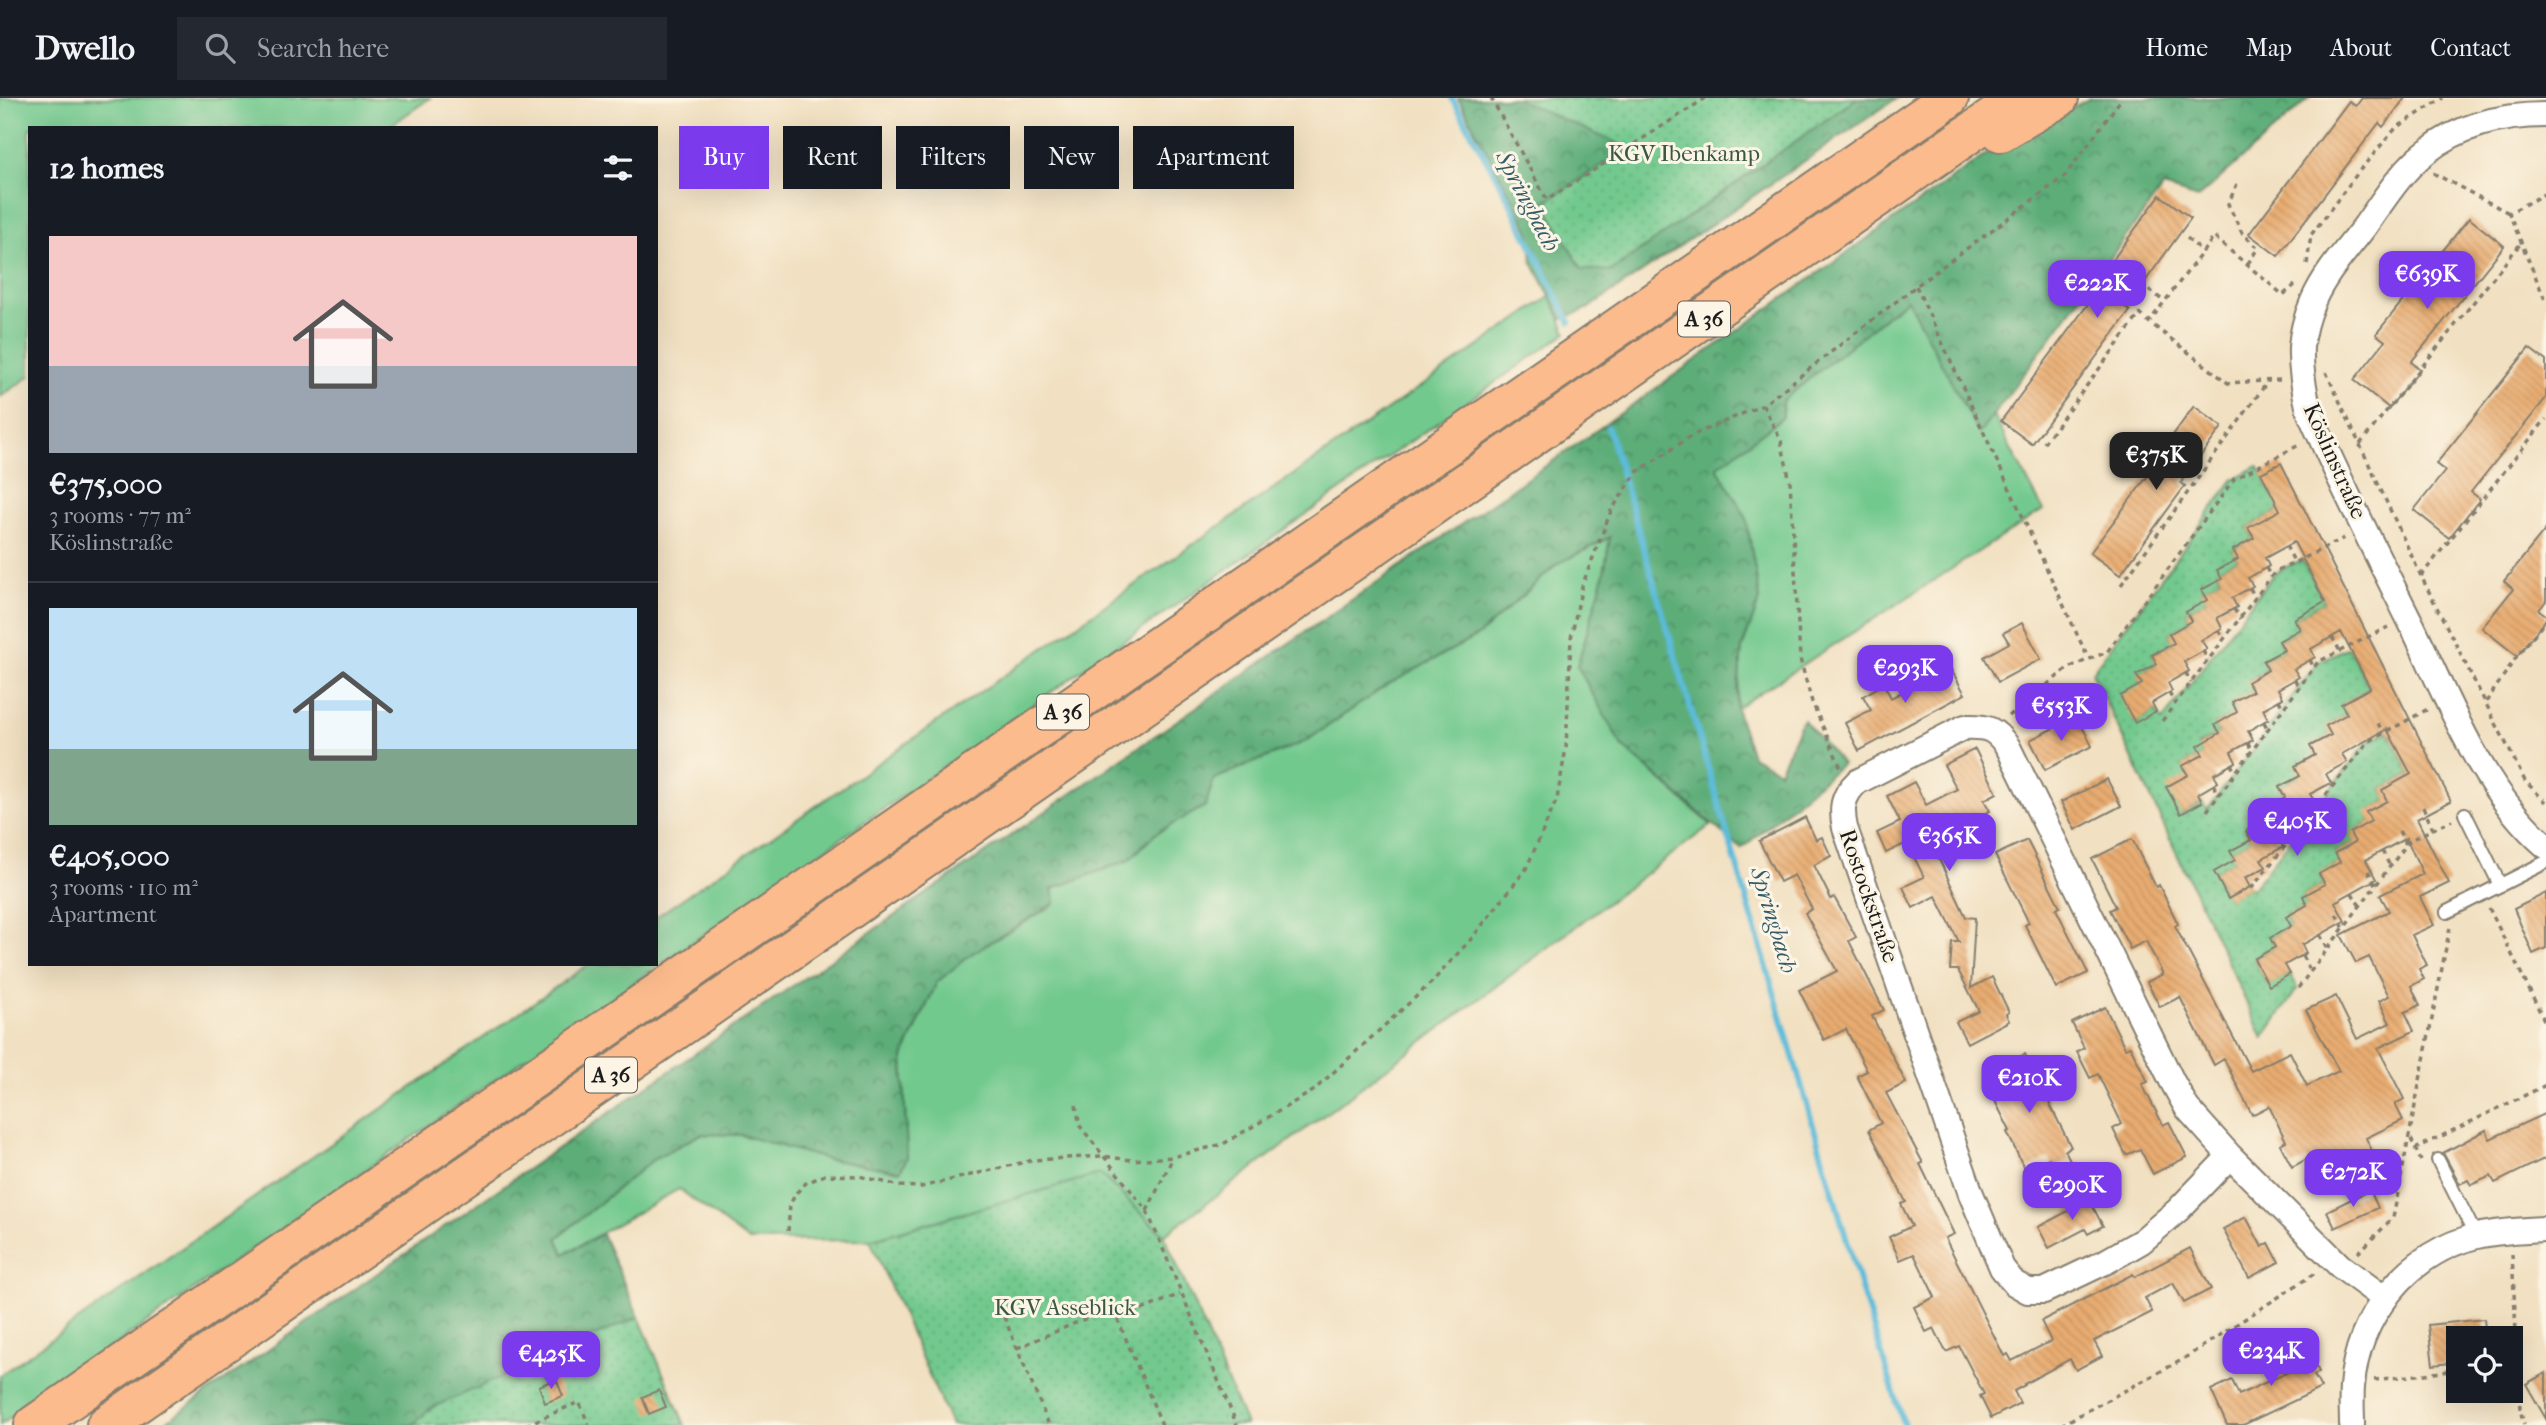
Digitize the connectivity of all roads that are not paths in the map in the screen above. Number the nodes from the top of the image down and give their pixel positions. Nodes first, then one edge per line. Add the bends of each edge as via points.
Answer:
1 (2021, 98) edge
2 (2059, 98) edge
3 (1947, 99) edge
4 (2546, 115) edge
5 (1926, 166) junction
6 (2465, 814) road end
7 (2546, 846) edge
8 (2546, 862) edge
9 (2500, 885) junction
10 (2452, 909) road end
11 (2230, 1156) junction
12 (2438, 1160) dead end
13 (2546, 1229) edge
14 (2476, 1236) junction
15 (2385, 1299) junction
16 (34, 1425) edge
17 (106, 1425) edge
18 (2352, 1425) edge

1 - 5 highway, A 36
2 - 5 highway via 2010,128
3 - 16 highway, A 36
4 - 7 street, Köslinstraße via 2493,119 2425,152 2325,280 2314,300 2301,346 2309,411 2460,726 2499,793
5 - 17 highway, A 36
6 - 9 lane
8 - 9 lane
9 - 10 lane
11 - 11 street, Rostockstraße via 2188,1108 2172,1081 2008,747 1997,733 1982,726 1965,727 1849,790 1842,805 1849,841 1971,1194 2002,1268 2014,1283 2028,1291 2044,1291 2107,1261 2178,1210
11 - 15 street, Rostockstraße via 2340,1266
12 - 14 lane
13 - 14 street
14 - 15 street via 2414,1266
15 - 18 street via 2367,1330 2356,1363

